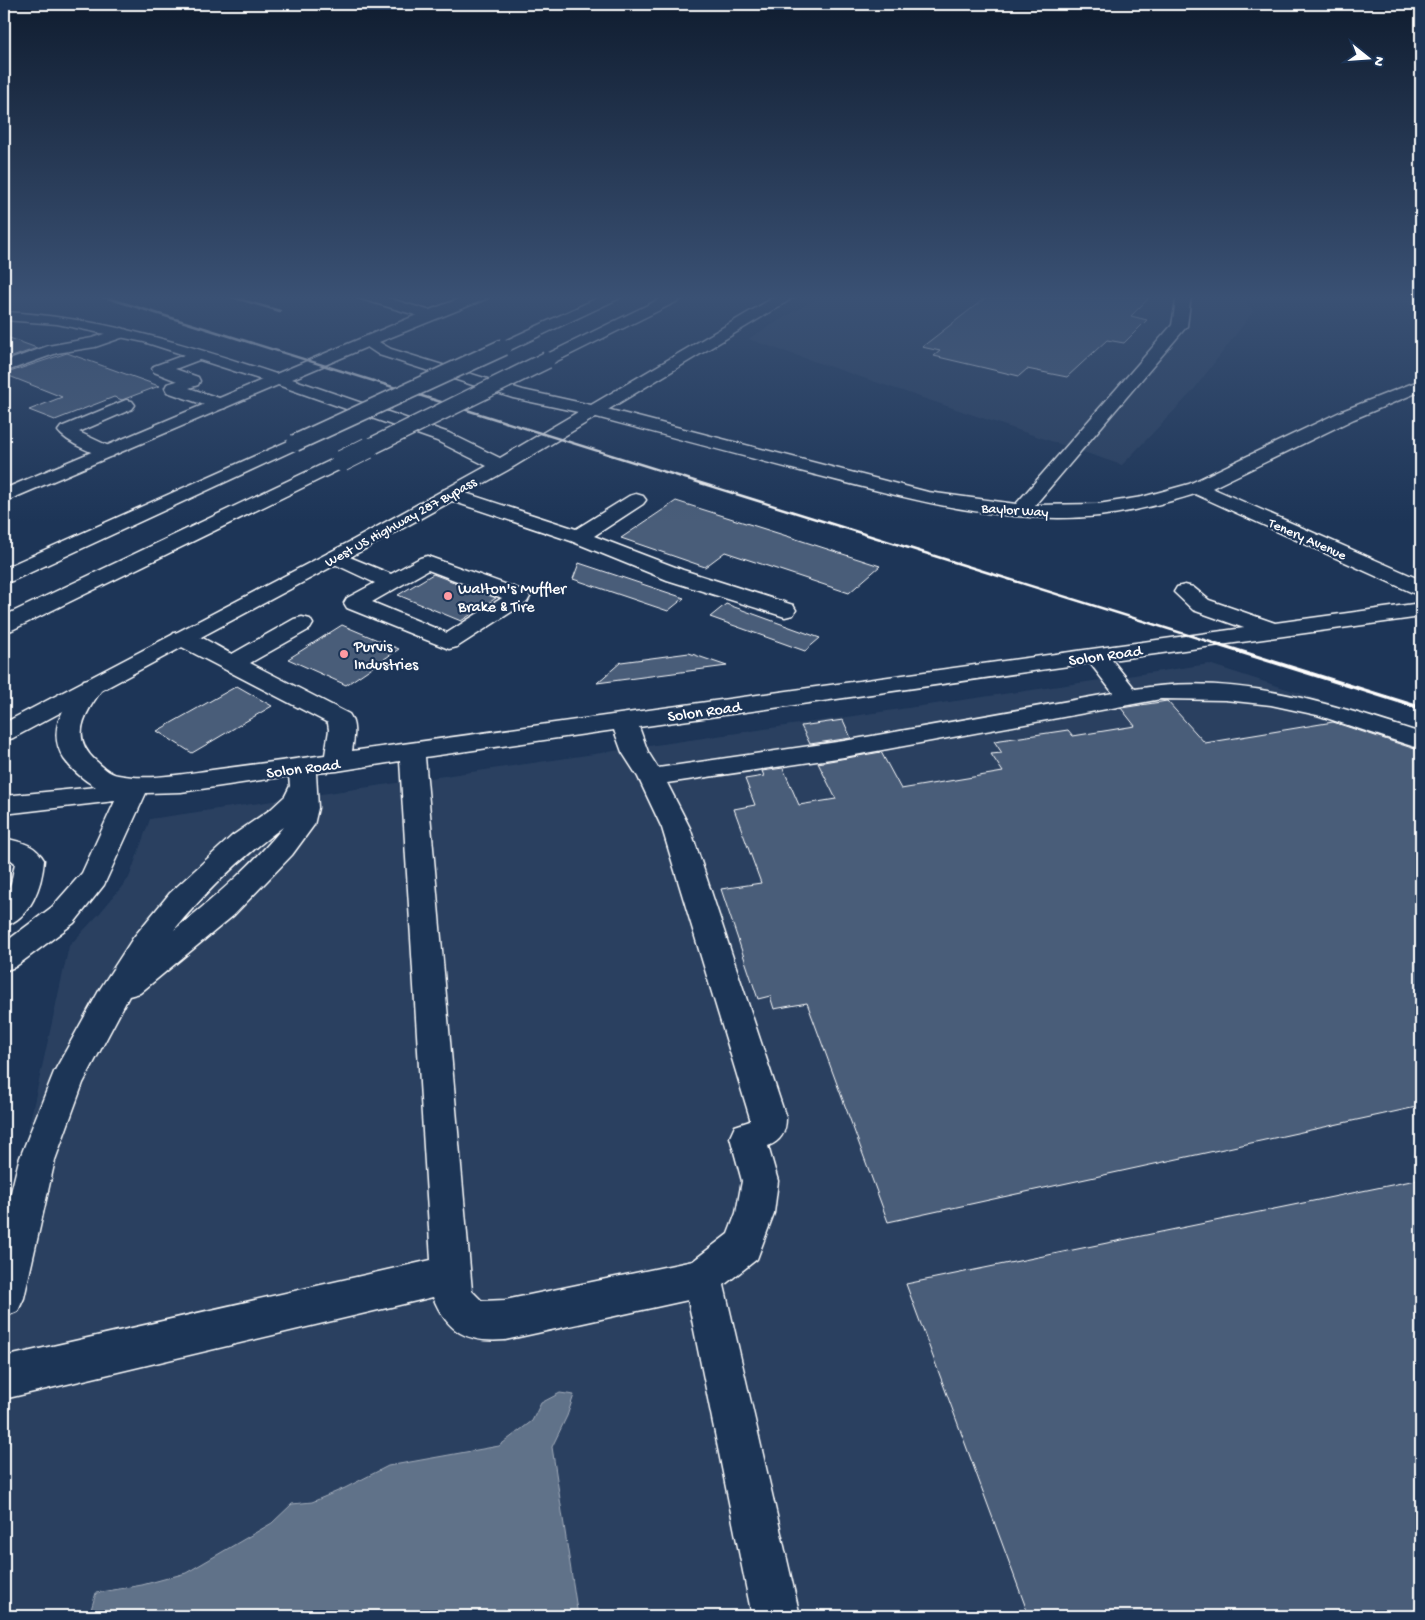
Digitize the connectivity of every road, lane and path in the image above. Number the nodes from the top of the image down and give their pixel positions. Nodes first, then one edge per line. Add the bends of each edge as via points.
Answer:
1 (164, 371) edge
2 (247, 371) edge
3 (299, 371) edge
4 (444, 371) edge
5 (453, 371) edge
6 (525, 371) edge
7 (662, 371) edge
8 (1141, 371) edge
9 (276, 380) junction
10 (1421, 385) edge
11 (219, 404) junction
12 (126, 405) dead end
13 (595, 411) junction
14 (107, 452) junction
15 (501, 466) junction
16 (1196, 488) junction
17 (450, 494) junction
18 (4, 496) edge
19 (636, 500) dead end
20 (1021, 510) junction
21 (578, 537) junction
22 (335, 557) junction
23 (4, 576) edge
24 (391, 582) junction
25 (1421, 588) edge
26 (1185, 592) dead end
27 (785, 610) dead end
28 (1421, 610) edge
29 (302, 624) dead end
30 (4, 625) edge
31 (1272, 631) junction
32 (182, 638) junction
33 (1096, 655) junction
34 (233, 663) junction
35 (93, 685) junction
36 (1128, 697) junction
37 (624, 722) junction
38 (4, 733) edge
39 (1421, 741) edge
40 (412, 752) junction
41 (337, 762) junction
42 (302, 777) junction
43 (651, 777) junction
44 (136, 785) junction
45 (4, 805) edge
46 (4, 848) edge
47 (4, 915) edge
48 (4, 925) edge
49 (31, 939) junction
50 (4, 959) edge
51 (450, 1274) junction
52 (703, 1278) junction
53 (4, 1298) edge
54 (4, 1378) edge
55 (776, 1616) edge

1 - 11 main road via 192,381 173,388
2 - 9 main road
3 - 9 main road
4 - 13 main road, Baylor Way via 519,394
5 - 23 main road, bridge
6 - 30 main road, bridge
7 - 13 main road, West US Highway 287 Bypass
8 - 20 main road
9 - 11 main road
9 - 15 main road via 443,437
10 - 16 main road, Baylor Way via 1348,415
11 - 14 main road
12 - 14 main road via 67,431
13 - 15 main road, West US Highway 287 Bypass
13 - 20 main road, Baylor Way via 928,498
14 - 18 main road
15 - 17 main road, West US Highway 287 Bypass
16 - 20 main road, Baylor Way via 1144,503 1098,510
16 - 25 main road, Tenery Avenue
17 - 21 main road
17 - 22 main road, West US Highway 287 Bypass
19 - 21 main road
21 - 27 main road via 675,575
22 - 24 main road
22 - 32 main road, West US Highway 287 Bypass
24 - 24 main road via 427,562 518,597 449,642 355,603
26 - 31 main road via 1201,605
28 - 31 main road, Solon Road
29 - 34 main road
31 - 33 main road, Solon Road
32 - 34 main road
32 - 35 main road, West US Highway 287 Bypass
33 - 36 main road
33 - 37 main road, Solon Road
34 - 41 main road via 340,719 342,730
35 - 38 main road, West US Highway 287 Bypass
35 - 44 main road, Solon Road via 75,709 67,728 69,743 78,762 102,780
36 - 39 main road via 1161,692 1195,692 1270,698 1323,709
36 - 43 main road via 844,749
37 - 40 main road, Solon Road
37 - 43 main road via 635,752
40 - 41 main road, Solon Road
40 - 51 main road
41 - 42 main road, Solon Road
42 - 44 main road, Solon Road
42 - 53 main road via 297,800 242,843 181,901 144,946 111,998 66,1082 37,1160
43 - 52 main road via 676,828 768,1118 768,1128 748,1137 760,1181 755,1213 743,1246
44 - 45 main road via 110,794
44 - 49 main road via 94,878 63,915
46 - 47 main road via 19,851 30,860 29,877 16,903
48 - 49 main road
49 - 50 main road
51 - 52 main road via 453,1297 466,1316 483,1322
51 - 54 main road
52 - 55 main road

